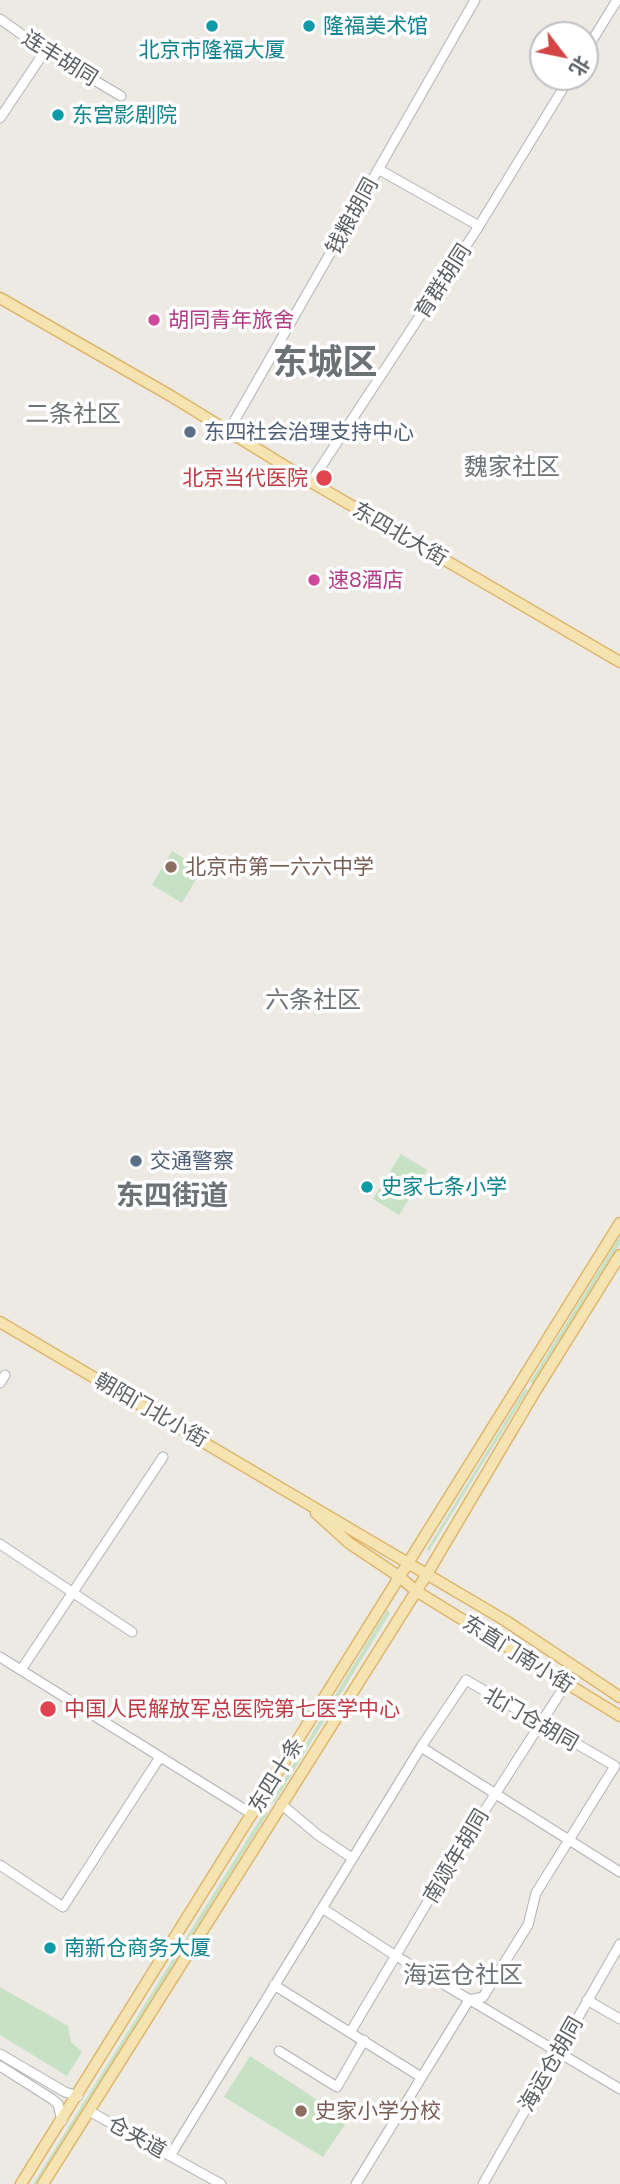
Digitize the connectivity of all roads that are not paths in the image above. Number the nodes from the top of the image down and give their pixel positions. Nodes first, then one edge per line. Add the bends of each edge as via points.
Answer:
1 (475, 0) edge
2 (617, 0) edge
3 (0, 19) edge
4 (599, 29) edge
5 (45, 51) junction
6 (561, 91) edge
7 (121, 96) dead end
8 (0, 118) edge
9 (378, 169) junction
10 (479, 226) junction
11 (0, 298) edge
12 (229, 432) junction
13 (311, 482) junction
14 (620, 662) edge
15 (620, 1223) edge
16 (620, 1255) edge
17 (0, 1322) edge
18 (163, 1457) dead end
19 (301, 1499) junction
20 (0, 1544) edge
21 (409, 1563) junction
22 (427, 1574) junction
23 (400, 1577) junction
24 (416, 1591) junction
25 (73, 1592) junction
26 (132, 1632) dead end
27 (0, 1657) edge
28 (21, 1670) junction
29 (566, 1684) junction
30 (620, 1697) edge
31 (620, 1716) edge
32 (538, 1724) junction
33 (421, 1747) junction
34 (160, 1757) junction
35 (494, 1793) junction
36 (281, 1804) junction
37 (252, 1814) junction
38 (569, 1841) junction
39 (352, 1858) junction
40 (0, 1865) edge
41 (620, 1872) edge
42 (322, 1908) junction
43 (620, 1944) edge
44 (396, 1956) junction
45 (274, 1984) junction
46 (469, 2000) junction
47 (587, 2000) junction
48 (620, 2019) edge
49 (351, 2031) junction
50 (364, 2040) junction
51 (279, 2051) dead end
52 (557, 2053) junction
53 (0, 2054) edge
54 (0, 2066) edge
55 (421, 2077) junction
56 (620, 2089) edge
57 (78, 2096) junction
58 (89, 2111) junction
59 (62, 2120) junction
60 (170, 2156) junction
61 (21, 2184) edge
62 (43, 2184) edge
63 (221, 2184) edge
64 (356, 2184) edge
65 (483, 2184) edge

1 - 9 street, 钱粮胡同
2 - 4 street
3 - 5 street, 连丰胡同
5 - 7 street, 连丰胡同
5 - 8 street
6 - 10 street, 育群胡同
9 - 10 street
9 - 12 street, 钱粮胡同
10 - 13 street, 育群胡同
11 - 12 main road, 东四北大街
12 - 13 main road, 东四北大街
13 - 14 main road, 东四北大街
15 - 21 main road, 东四十条
16 - 22 main road, 东四十条
17 - 19 main road, 朝阳门北小街
18 - 25 street
19 - 21 main road, 朝阳门北小街
19 - 23 main road, 朝阳门北小街 via 349,1544
20 - 25 street
21 - 22 main road, 东直门南小街
21 - 23 main road, 东四十条
22 - 24 main road, 东四十条
22 - 30 main road, 东直门南小街
23 - 24 main road, 东直门南小街
23 - 37 main road, 东四十条
24 - 29 main road, 东直门南小街
24 - 36 main road, 东四十条
25 - 26 street
25 - 28 street
27 - 28 street
28 - 34 street
29 - 31 main road, 东直门南小街
29 - 32 street, 南颂年胡同
32 - 33 street, 北门仓胡同 via 466,1680
32 - 35 street, 南颂年胡同
32 - 38 street, 北门仓胡同 via 615,1766
33 - 35 street
33 - 39 street, 北门仓胡同
34 - 37 street
34 - 40 street via 63,1907
35 - 38 street
35 - 44 street, 南颂年胡同
36 - 39 street
36 - 58 main road, 东四十条
37 - 57 main road, 东四十条
38 - 41 street
38 - 46 street, 北门仓胡同 via 536,1893 528,1925 483,1997
39 - 42 street, 北门仓胡同
42 - 44 street
42 - 45 street, 北门仓胡同
43 - 47 street, 海运仓胡同
44 - 46 street
44 - 49 street, 南颂年胡同
45 - 49 street
45 - 60 street, 北门仓胡同
46 - 52 street
46 - 55 street, 北门仓胡同
47 - 48 street
47 - 52 street, 海运仓胡同
49 - 50 street
50 - 51 street via 337,2087
50 - 55 street
52 - 56 street
52 - 65 street, 海运仓胡同
53 - 57 street
54 - 59 street via 58,2104
55 - 64 street, 北门仓胡同
57 - 59 main road, 东四十条
58 - 60 street, 仓夹道
58 - 62 main road, 东四十条
59 - 61 main road, 东四十条
60 - 63 street, 仓夹道

